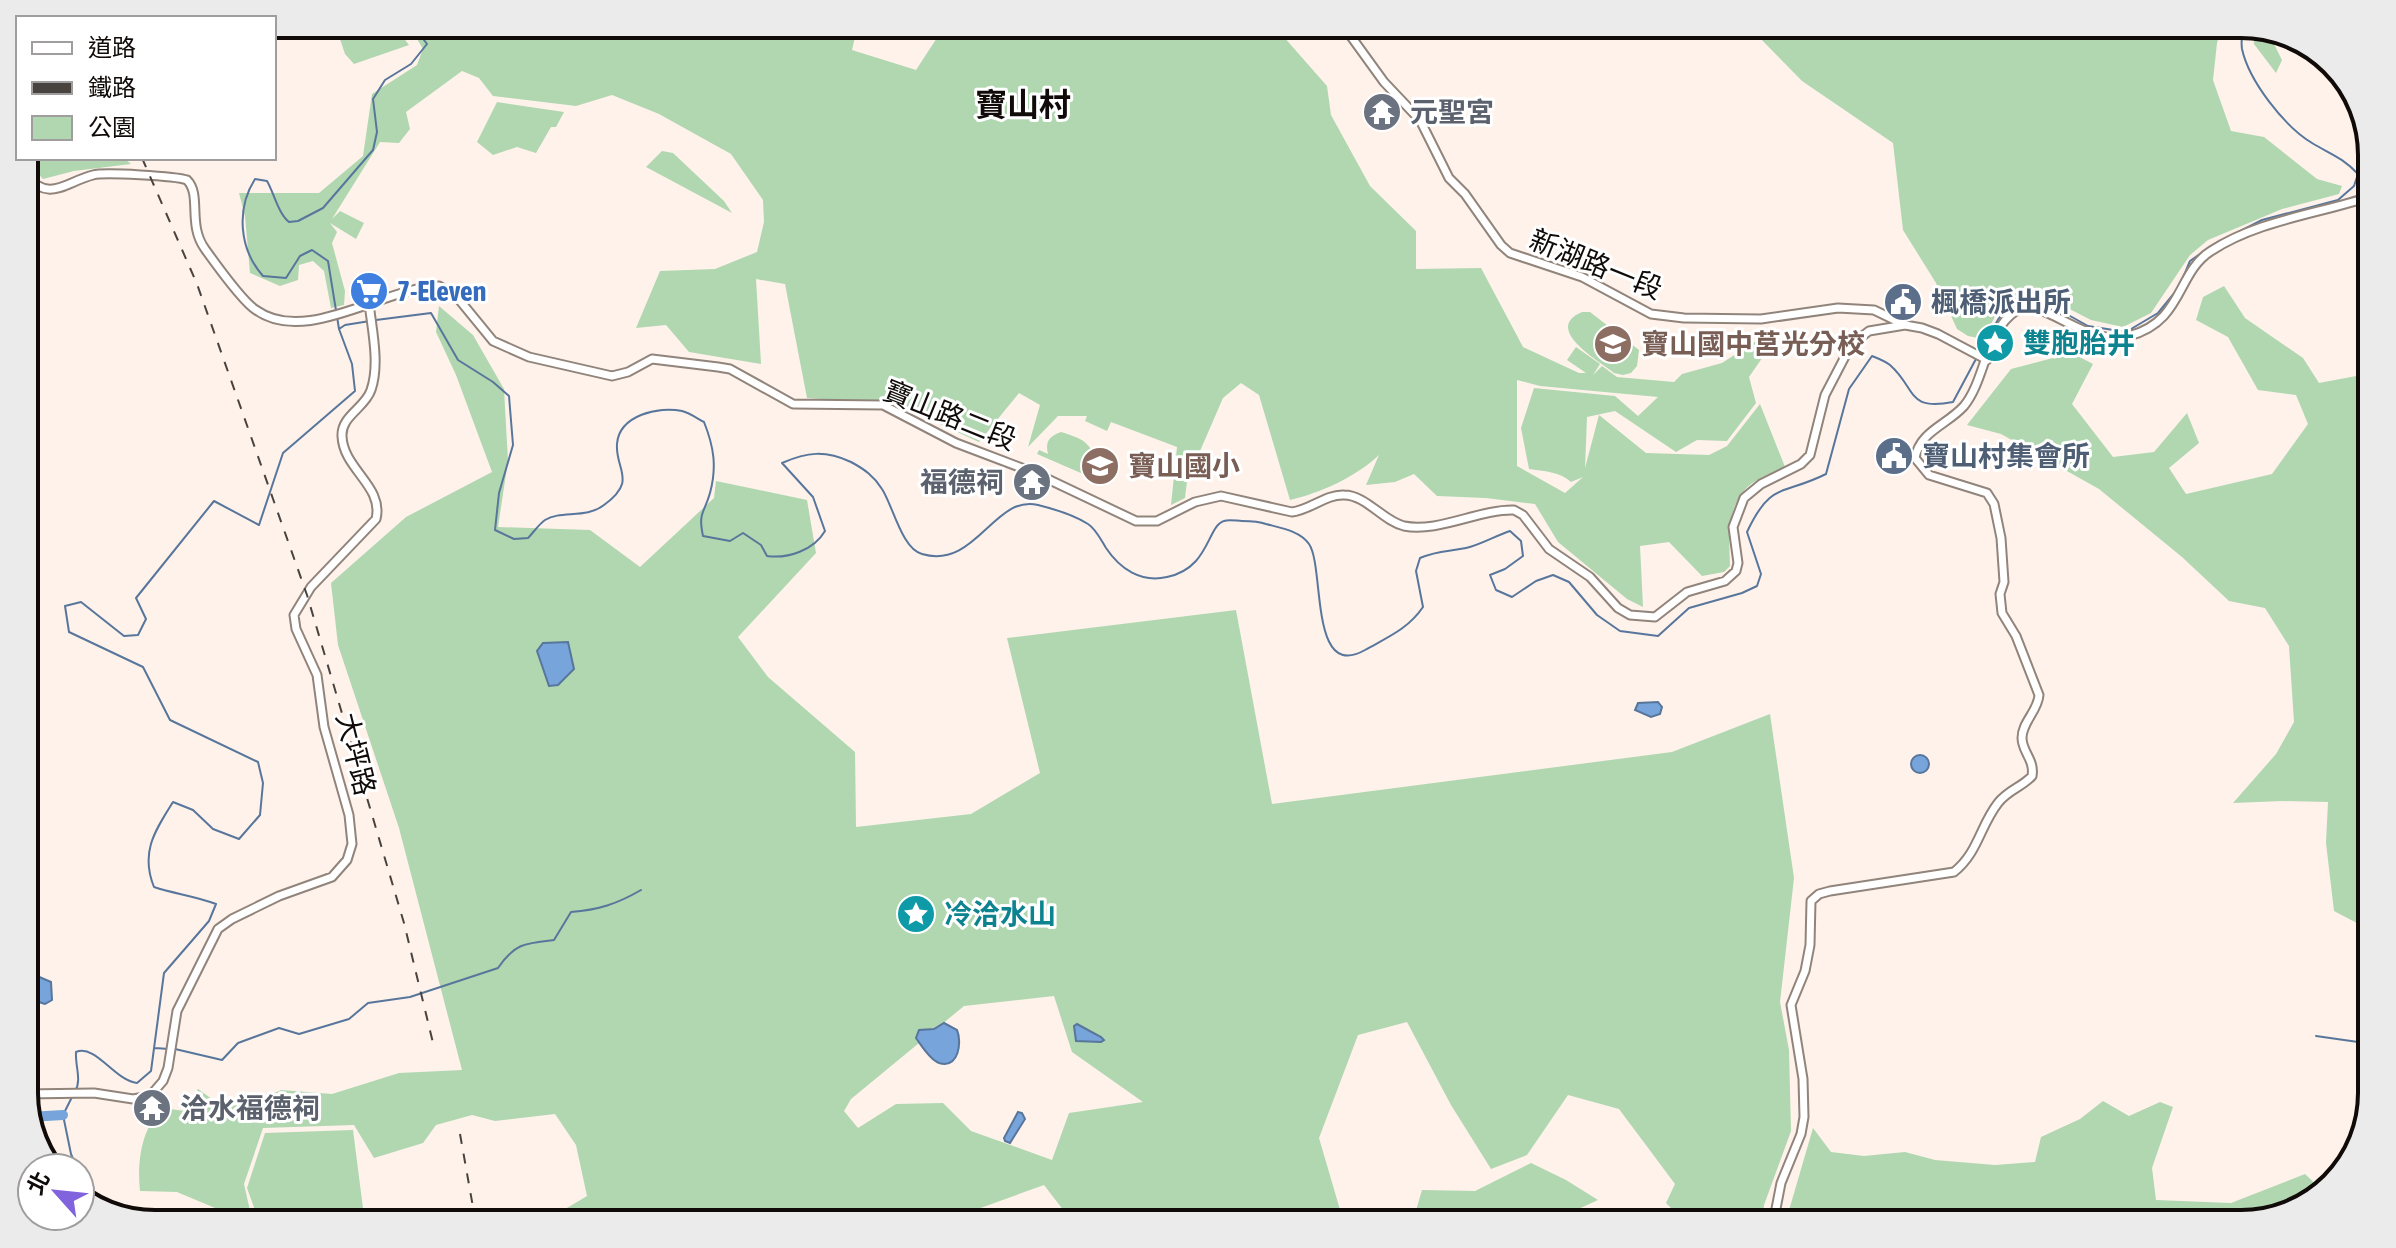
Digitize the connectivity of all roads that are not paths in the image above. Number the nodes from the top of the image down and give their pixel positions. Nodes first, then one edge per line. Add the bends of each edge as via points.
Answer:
1 (1352, 38) edge
2 (38, 186) edge
3 (2358, 200) edge
4 (369, 303) junction
5 (1905, 325) junction
6 (1987, 360) junction
7 (38, 1094) edge
8 (1776, 1210) edge

1 - 5 street, 新湖路一段 via 1420,120 1449,178 1510,253 1582,277 1651,314 1761,319 1857,308
2 - 4 street, 寶山路二段 via 63,188 96,174 187,180 195,193 194,223 202,245 256,310 293,321
3 - 6 street via 2217,246 2200,259 2169,310 2130,336 2097,337 2030,306 2006,320
4 - 5 street, 寶山路二段 via 439,286 457,297 493,341 543,361 612,376 652,359 685,362 730,369 799,405 883,405 956,443 1136,521 1157,521 1221,496 1292,512 1349,495 1404,526 1514,510 1549,549 1590,577 1618,608 1642,618 1655,617 1687,592 1730,577 1738,563 1733,527 1744,498 1810,455 1825,395 1851,345 1869,331
4 - 7 street, 大坪路 via 373,386 342,433 352,465 376,499 376,519 311,587 294,615 317,675 324,727 349,815 351,851 332,877 279,896 218,929 181,1001 163,1081 150,1096
5 - 6 street, 新湖路一段 via 1938,334
6 - 8 street via 1962,408 1921,440 1915,458 1929,475 1987,493 1994,504 2001,538 2002,613 2039,695 2022,734 2032,776 1997,803 1967,862 1954,872 1830,891 1811,901 1805,971 1791,1005 1804,1117

